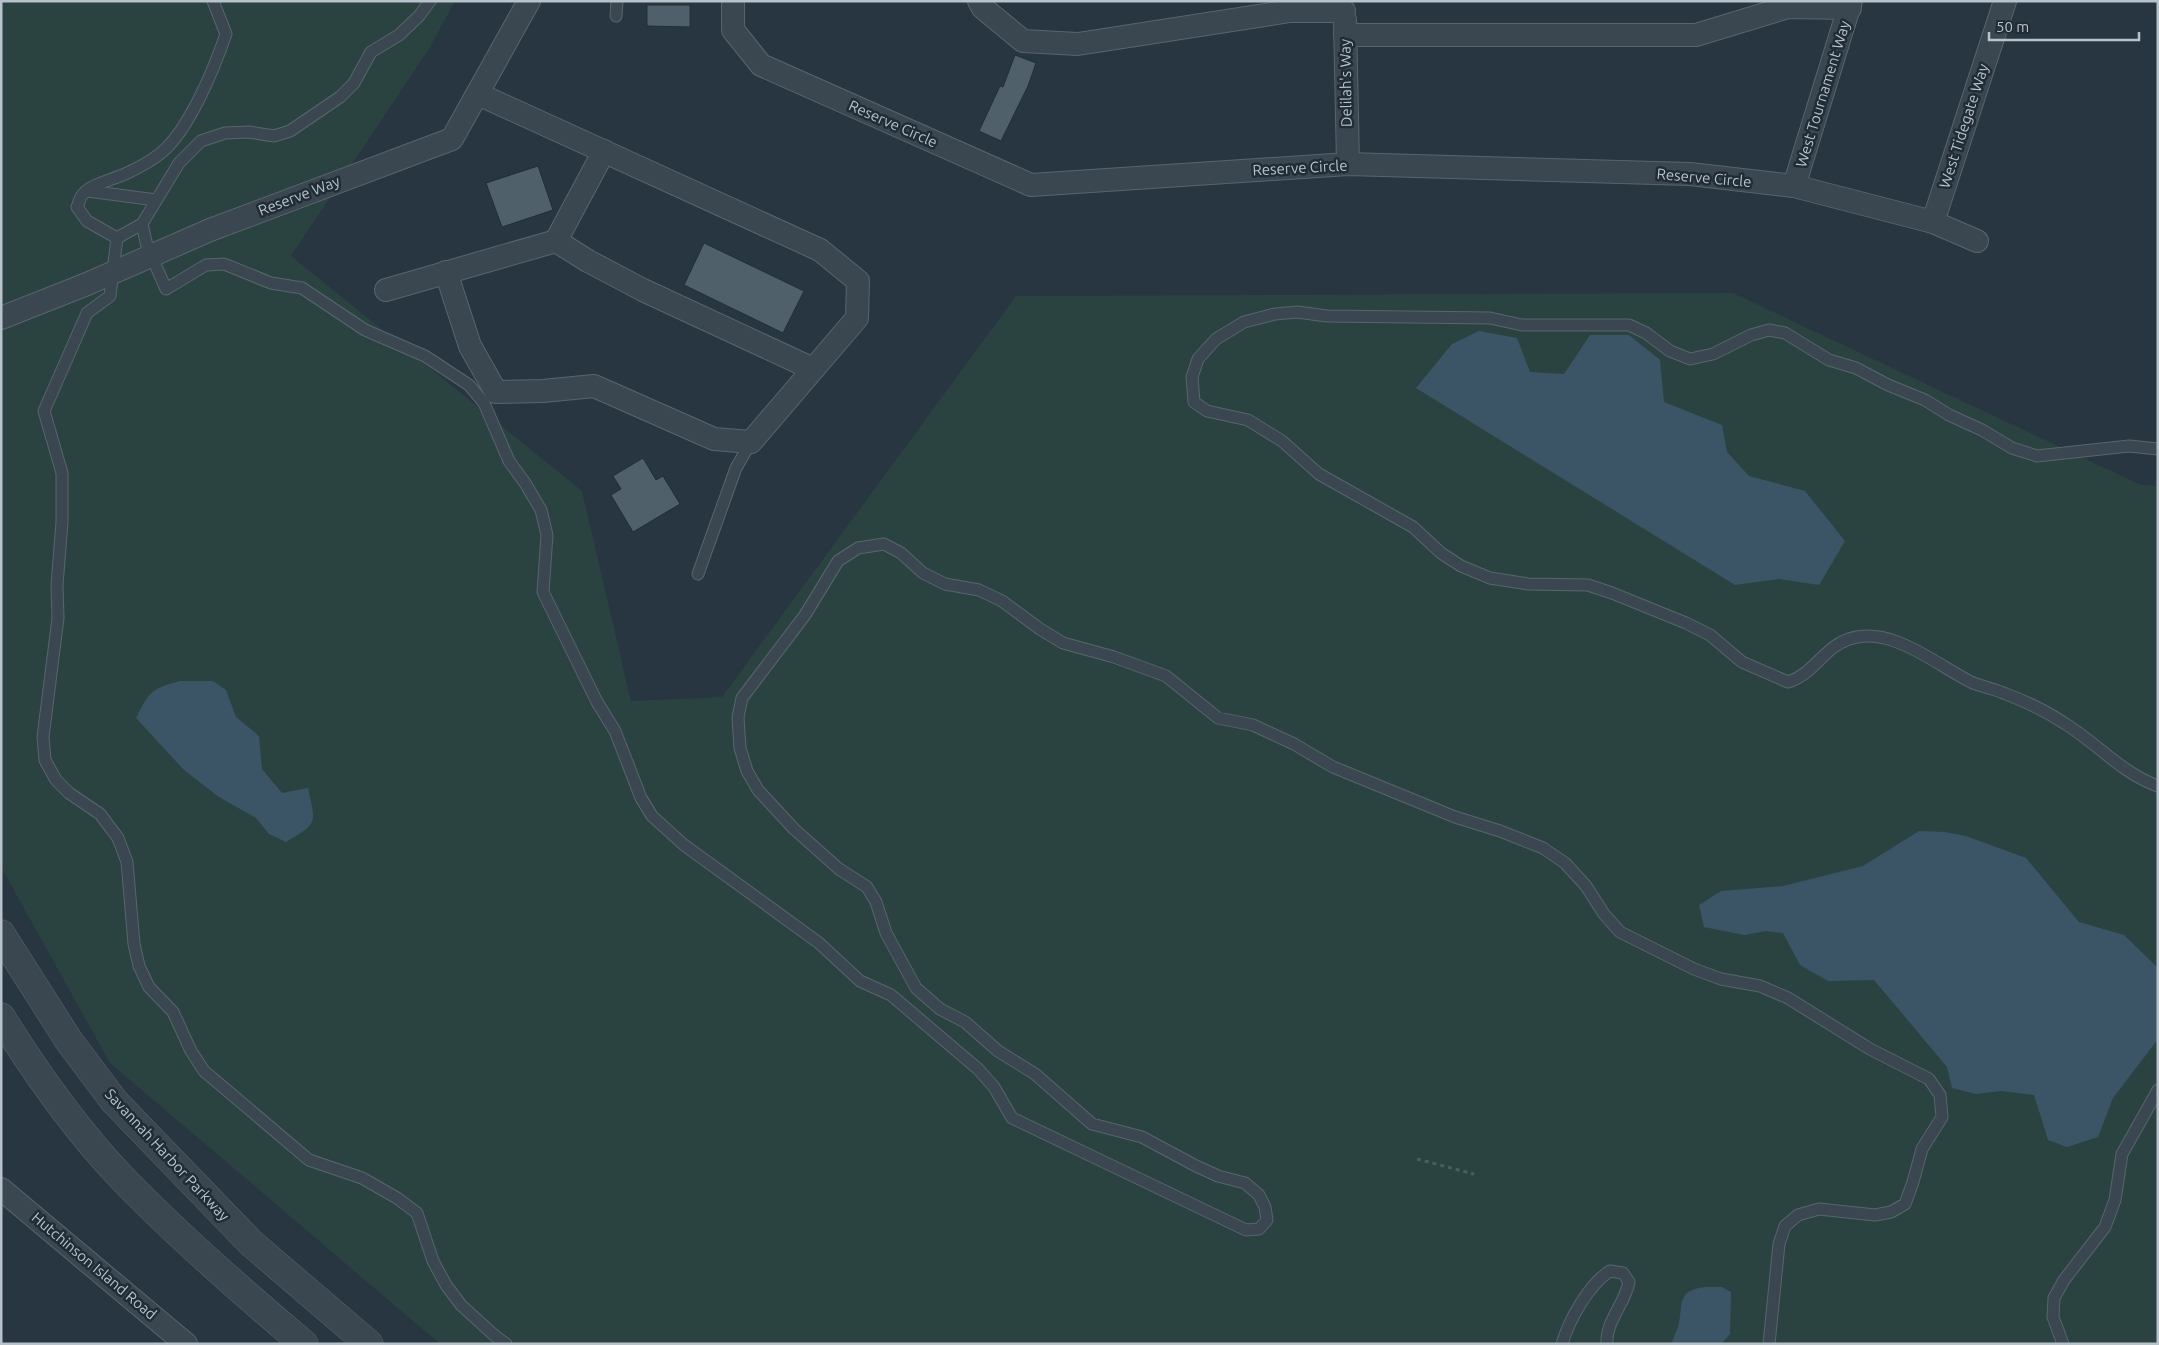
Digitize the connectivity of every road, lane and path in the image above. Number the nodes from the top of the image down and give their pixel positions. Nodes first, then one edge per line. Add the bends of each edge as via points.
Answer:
1 (213, 1) edge
2 (430, 1) edge
3 (529, 1) edge
4 (617, 1) edge
5 (733, 1) edge
6 (979, 1) edge
7 (2005, 1) edge
8 (1851, 4) edge
9 (1344, 6) edge
10 (616, 16) dead end
11 (1345, 36) junction
12 (478, 94) junction
13 (604, 152) junction
14 (1348, 164) junction
15 (1794, 186) junction
16 (88, 191) junction
17 (156, 200) junction
18 (1933, 222) junction
19 (142, 224) junction
20 (117, 238) junction
21 (556, 241) junction
22 (1977, 241) dead end
23 (151, 256) junction
24 (446, 272) junction
25 (113, 273) junction
26 (386, 290) dead end
27 (1, 318) edge
28 (813, 369) junction
29 (751, 442) junction
30 (2158, 450) edge
31 (698, 574) dead end
32 (2158, 786) edge
33 (1, 934) edge
34 (1, 1017) edge
35 (2158, 1090) edge
36 (1418, 1159) dead end
37 (1474, 1174) dead end
38 (1, 1189) edge
39 (186, 1344) edge
40 (304, 1344) edge
41 (369, 1344) edge
42 (506, 1344) edge
43 (1562, 1344) edge
44 (1607, 1344) edge
45 (1769, 1344) edge
46 (2063, 1344) edge

1 - 16 lane via 226,34 217,62 175,140 126,174
2 - 17 lane via 399,36 371,52 354,83 340,97 290,130 274,136 225,132 201,142 179,163
3 - 12 street, Reserve Way
4 - 10 lane
5 - 14 street, Reserve Circle via 732,30 761,65 1031,185
6 - 9 street via 983,8 1024,41 1078,44 1290,11
7 - 18 street, West Tidegate Way
8 - 11 street via 1788,7 1696,36
8 - 15 street, West Tournament Way
9 - 11 street, Delilah's Way
11 - 14 street, Delilah's Way
12 - 13 street
12 - 23 street, Reserve Way via 452,138 210,230
13 - 21 street
13 - 28 street via 820,250 858,281 857,318
14 - 15 street, Reserve Circle via 1690,174
15 - 18 street, Reserve Circle
16 - 17 lane
16 - 20 lane via 77,207 87,221
17 - 19 lane
18 - 22 street, Reserve Circle
19 - 20 lane
19 - 23 lane
20 - 25 lane
21 - 24 street
21 - 28 street via 643,290
23 - 25 street, Reserve Way
23 - 45 lane via 166,289 206,265 224,264 271,283 302,288 366,330 425,356 469,384 484,403 509,461 541,510 547,536 543,592 597,702 615,731 641,798 652,816 684,845 819,943 860,981 891,995 978,1069 994,1087 1012,1118 1246,1230 1259,1229 1267,1220 1259,1195 1244,1183 1218,1176 1142,1137 1092,1124 1035,1074 998,1051 965,1022 940,1009 916,988 886,933 876,902 867,887 839,869 800,834 758,790 747,771 740,748 738,717 742,698 805,615 838,561 858,548 884,544 901,553 923,573 945,584 979,590 1002,601 1062,643 1166,676 1218,718 1253,725 1333,766 1454,817 1543,848 1566,863 1620,932 1694,969 1721,979 1760,986 1788,998 1870,1049 1929,1079 1940,1095 1942,1117 1922,1148 1905,1204 1891,1212 1874,1215 1819,1209 1798,1215 1785,1226 1779,1244
24 - 26 street
24 - 29 street via 470,346 496,392 594,386 714,439
25 - 27 street, Reserve Way
25 - 42 lane via 110,296 87,313 44,411 62,473 58,618 42,737 45,760 56,780 100,814 118,838 128,862 134,944 139,966 149,987 173,1012 204,1071 309,1160 362,1178 417,1213 433,1261 446,1285 461,1305
28 - 29 street
29 - 31 lane via 736,468
30 - 32 lane via 2129,446 2037,456 2012,448 1925,400 1856,368 1829,360 1784,333 1769,330 1713,354 1690,359 1670,351 1629,325 1522,325 1490,318 1327,316 1298,312 1244,322 1216,339 1198,359 1192,376 1194,402 1207,412 1248,420 1282,441 1319,474 1413,527 1441,553 1461,566 1490,578 1528,584 1588,585 1612,593 1686,622 1710,635 1742,662 1788,682 1801,678 1830,650 1849,639 1872,636 1895,641 1972,683 2031,704 2066,724 2142,780
33 - 41 street, Savannah Harbor Parkway via 69,1041 114,1101 251,1243
34 - 40 street via 71,1118 121,1177 219,1272
35 - 46 lane via 2122,1154 2115,1200 2106,1227 2064,1280 2054,1298 2053,1317
36 - 37 path
38 - 39 street, Hutchinson Island Road
43 - 44 lane via 1565,1333 1598,1278 1610,1271 1623,1273 1629,1282 1627,1296 1606,1337

